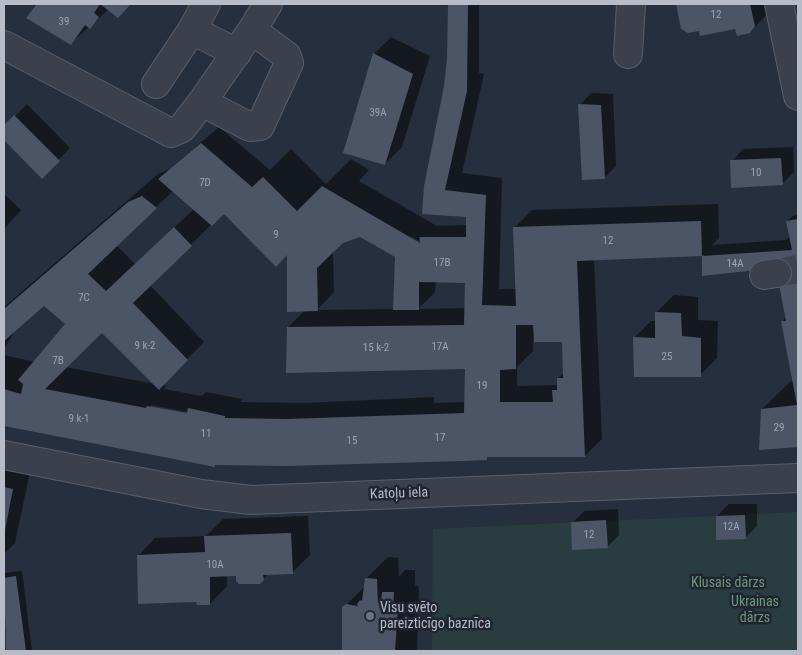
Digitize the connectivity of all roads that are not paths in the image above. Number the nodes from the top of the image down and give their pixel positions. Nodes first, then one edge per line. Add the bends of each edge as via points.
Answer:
1 (206, 4) edge
2 (268, 4) edge
3 (631, 4) edge
4 (779, 4) edge
5 (192, 30) junction
6 (252, 30) junction
7 (4, 45) edge
8 (237, 53) junction
9 (628, 54) dead end
10 (156, 84) dead end
11 (798, 96) edge
12 (202, 102) junction
13 (4, 456) edge
14 (798, 478) edge

1 - 5 street
2 - 6 street
3 - 9 street
4 - 11 street
5 - 8 street
5 - 10 street
6 - 8 street
6 - 12 street via 287,56 289,63 260,126 250,127
7 - 12 street via 171,133 182,128
8 - 12 street
13 - 14 street, Katoļu iela via 201,494 251,500

